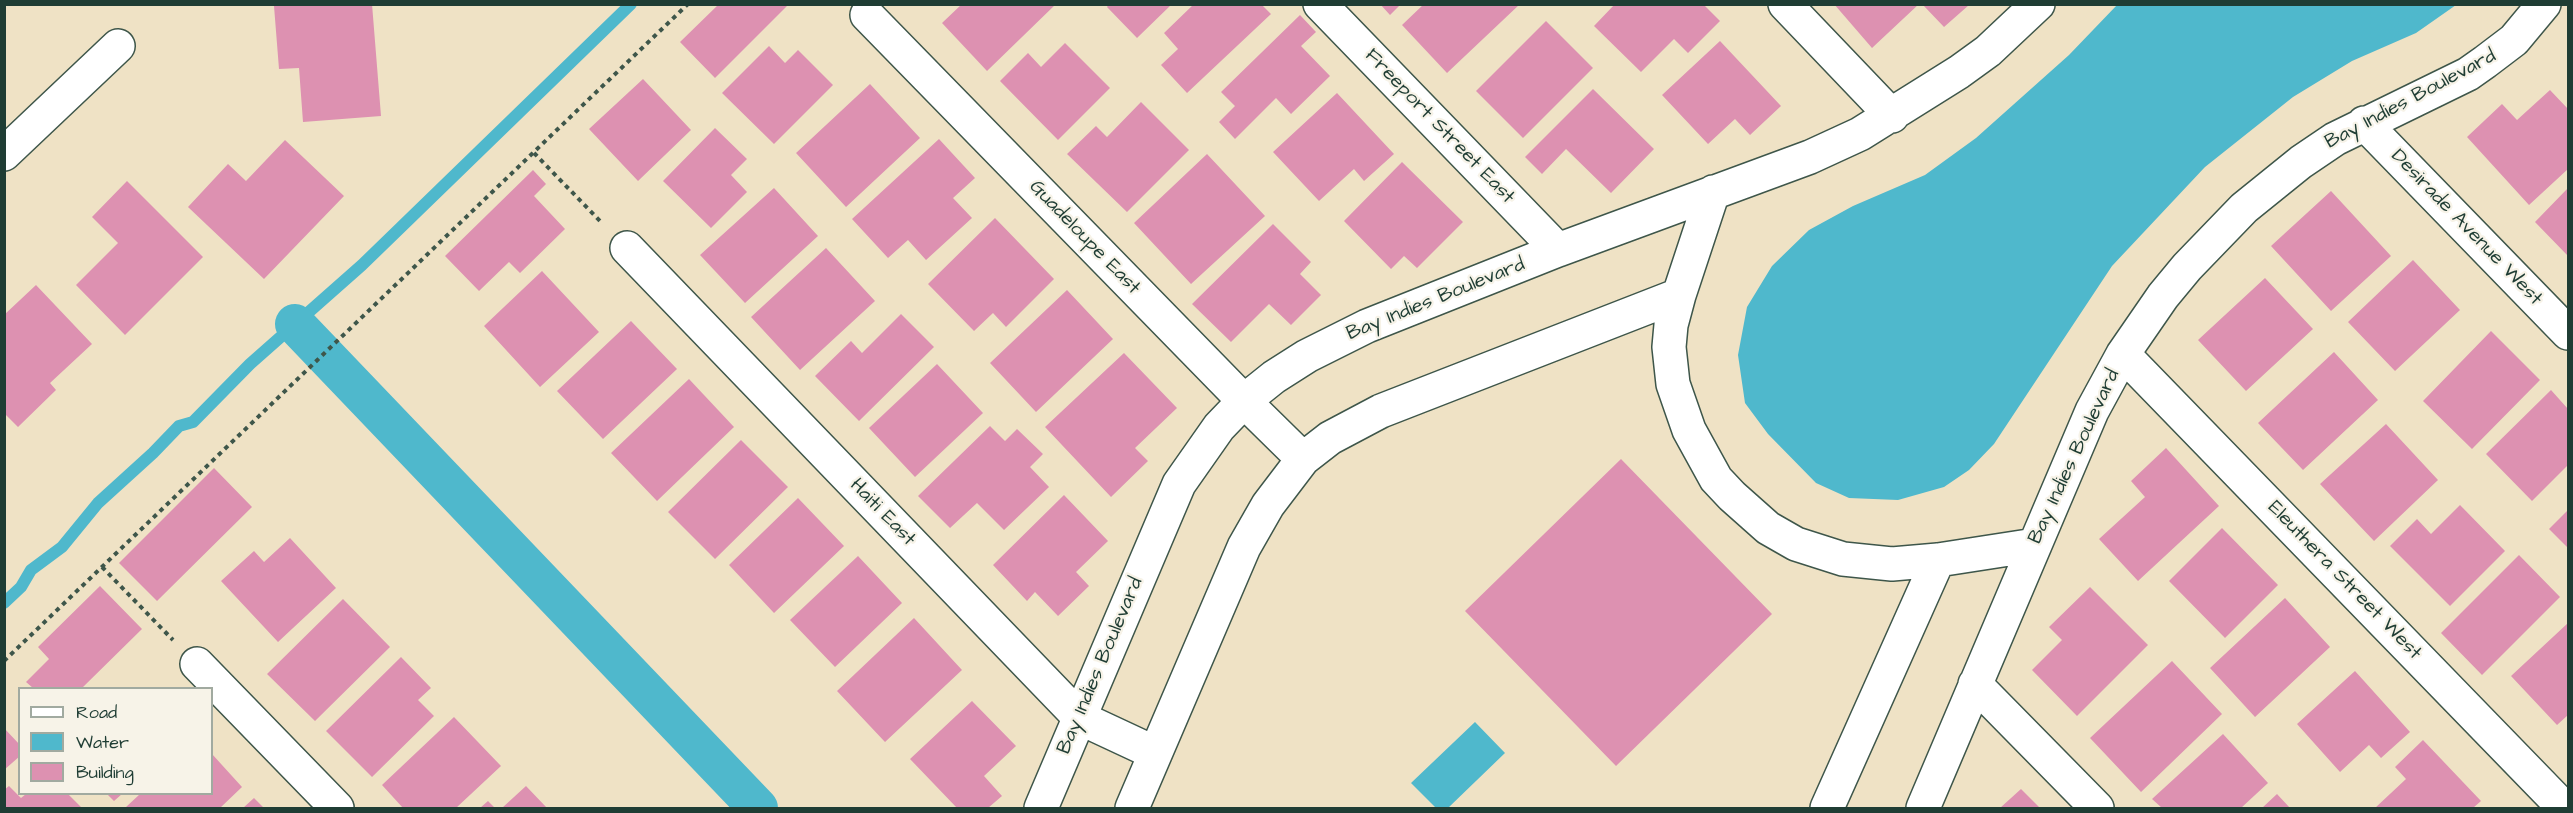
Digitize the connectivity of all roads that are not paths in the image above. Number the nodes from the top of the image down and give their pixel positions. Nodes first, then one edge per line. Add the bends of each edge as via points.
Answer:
1 (1320, 4) edge
2 (1785, 4) edge
3 (2038, 4) edge
4 (2544, 4) edge
5 (867, 15) dead end
6 (118, 46) dead end
7 (1892, 116) junction
8 (2364, 123) junction
9 (4, 154) edge
10 (1713, 192) junction
11 (627, 248) road end
12 (1558, 250) junction
13 (1679, 295) junction
14 (2568, 333) edge
15 (2123, 354) junction
16 (1244, 401) junction
17 (1303, 459) junction
18 (2035, 545) junction
19 (1938, 560) junction
20 (197, 664) road end
21 (1975, 684) junction
22 (1080, 718) junction
23 (1155, 753) junction
24 (337, 808) edge
25 (1041, 808) edge
26 (1132, 808) edge
27 (1827, 808) edge
28 (1923, 808) edge
29 (2097, 808) edge
30 (2564, 808) edge

1 - 12 street, Freeport Street East
2 - 7 street
3 - 7 street, Bay Indies Boulevard via 1988,51
4 - 8 street, Bay Indies Boulevard via 2514,40 2486,62
5 - 16 street, Guadeloupe East
6 - 9 street
7 - 10 street, Bay Indies Boulevard via 1810,157
8 - 14 street, Desirade Avenue West
8 - 15 street, Bay Indies Boulevard via 2301,162 2244,208 2187,267
10 - 12 street, Bay Indies Boulevard
10 - 13 street
11 - 22 street, Haiti East
12 - 16 street, Bay Indies Boulevard via 1367,326 1307,356
13 - 17 street via 1381,411 1330,438
13 - 19 street via 1669,347 1673,384 1697,445 1716,479 1732,496 1768,528 1819,552 1843,559 1892,564
15 - 18 street, Bay Indies Boulevard via 2080,438
15 - 30 street, Eleuthera Street West
16 - 17 street, Guadeloupe East
16 - 22 street, Bay Indies Boulevard via 1219,427 1179,484
17 - 23 street via 1268,505 1244,547
18 - 19 street
18 - 21 street, Bay Indies Boulevard
19 - 27 street
20 - 24 street
21 - 28 street, Bay Indies Boulevard
21 - 29 street
22 - 23 street, Haiti East
22 - 25 street, Bay Indies Boulevard
23 - 26 street

